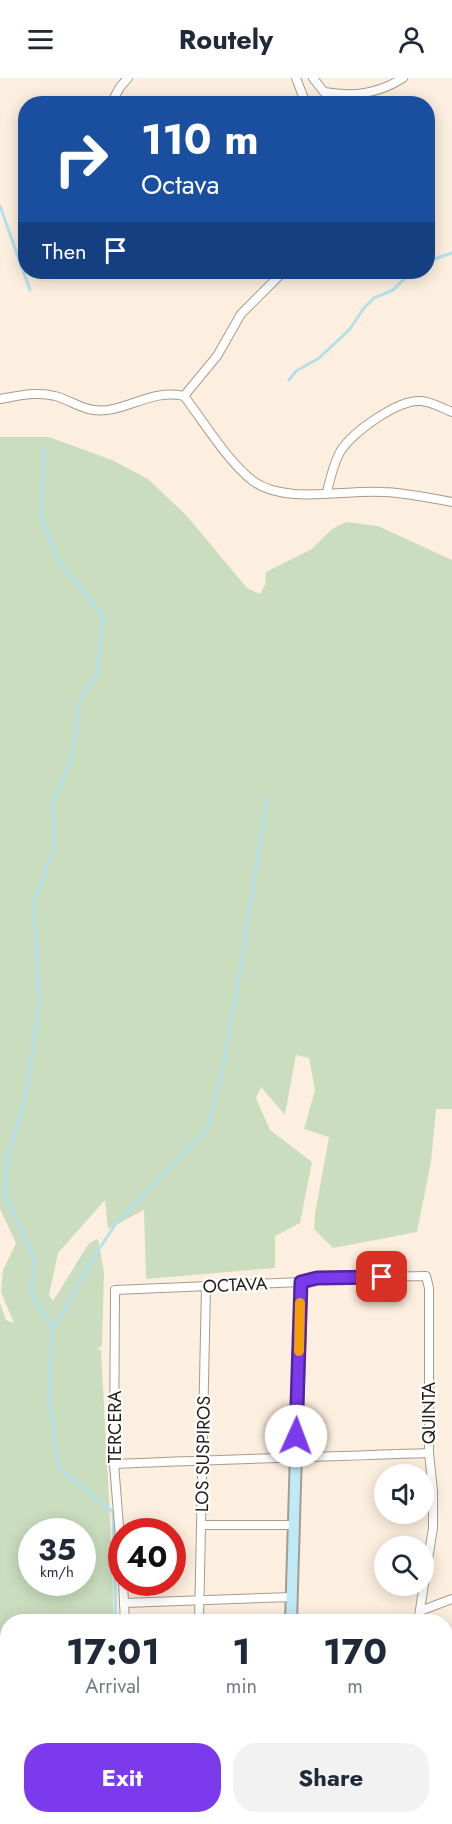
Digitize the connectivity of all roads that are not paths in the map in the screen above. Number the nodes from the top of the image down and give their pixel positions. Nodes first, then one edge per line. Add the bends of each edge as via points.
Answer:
1 (128, 78) edge
2 (296, 78) edge
3 (313, 78) edge
4 (403, 78) edge
5 (115, 96) edge
6 (303, 96) edge
7 (276, 279) edge
8 (184, 396) junction
9 (0, 399) edge
10 (452, 412) edge
11 (327, 492) junction
12 (452, 502) edge
13 (426, 1276) joint
14 (301, 1282) junction
15 (206, 1286) junction
16 (115, 1290) joint
17 (429, 1453) junction
18 (295, 1459) junction
19 (202, 1460) junction
20 (114, 1464) junction
21 (118, 1518) edge
22 (202, 1525) junction
23 (294, 1525) junction
24 (124, 1596) edge
25 (292, 1597) junction
26 (200, 1599) junction
27 (452, 1599) edge
28 (124, 1602) junction
29 (420, 1611) junction
30 (125, 1614) edge
31 (199, 1614) edge
32 (291, 1614) edge
33 (419, 1614) edge

1 - 5 street
2 - 6 street
3 - 4 street via 324,92 341,95 373,92
7 - 8 street via 241,314 217,356
8 - 9 street via 161,394 94,411 45,394
8 - 11 street via 239,470 255,483 290,494
10 - 11 street via 421,401 406,403 384,414 347,442 334,465
11 - 12 street via 385,492
13 - 14 street, OCTAVA via 317,1278
13 - 17 street, QUINTA
14 - 15 street, OCTAVA
14 - 18 street
15 - 16 street, OCTAVA
15 - 19 street, LOS SUSPIROS
16 - 20 street, TERCERA
17 - 18 street
17 - 29 street, QUINTA via 433,1528
18 - 19 street
18 - 23 street
19 - 20 street
19 - 22 street, LOS SUSPIROS
20 - 21 street, TERCERA
22 - 23 street
22 - 26 street, LOS SUSPIROS
23 - 25 street
24 - 28 street
25 - 26 street
25 - 32 street
26 - 28 street
26 - 31 street, LOS SUSPIROS
27 - 29 street
28 - 30 street
29 - 33 street, QUINTA

